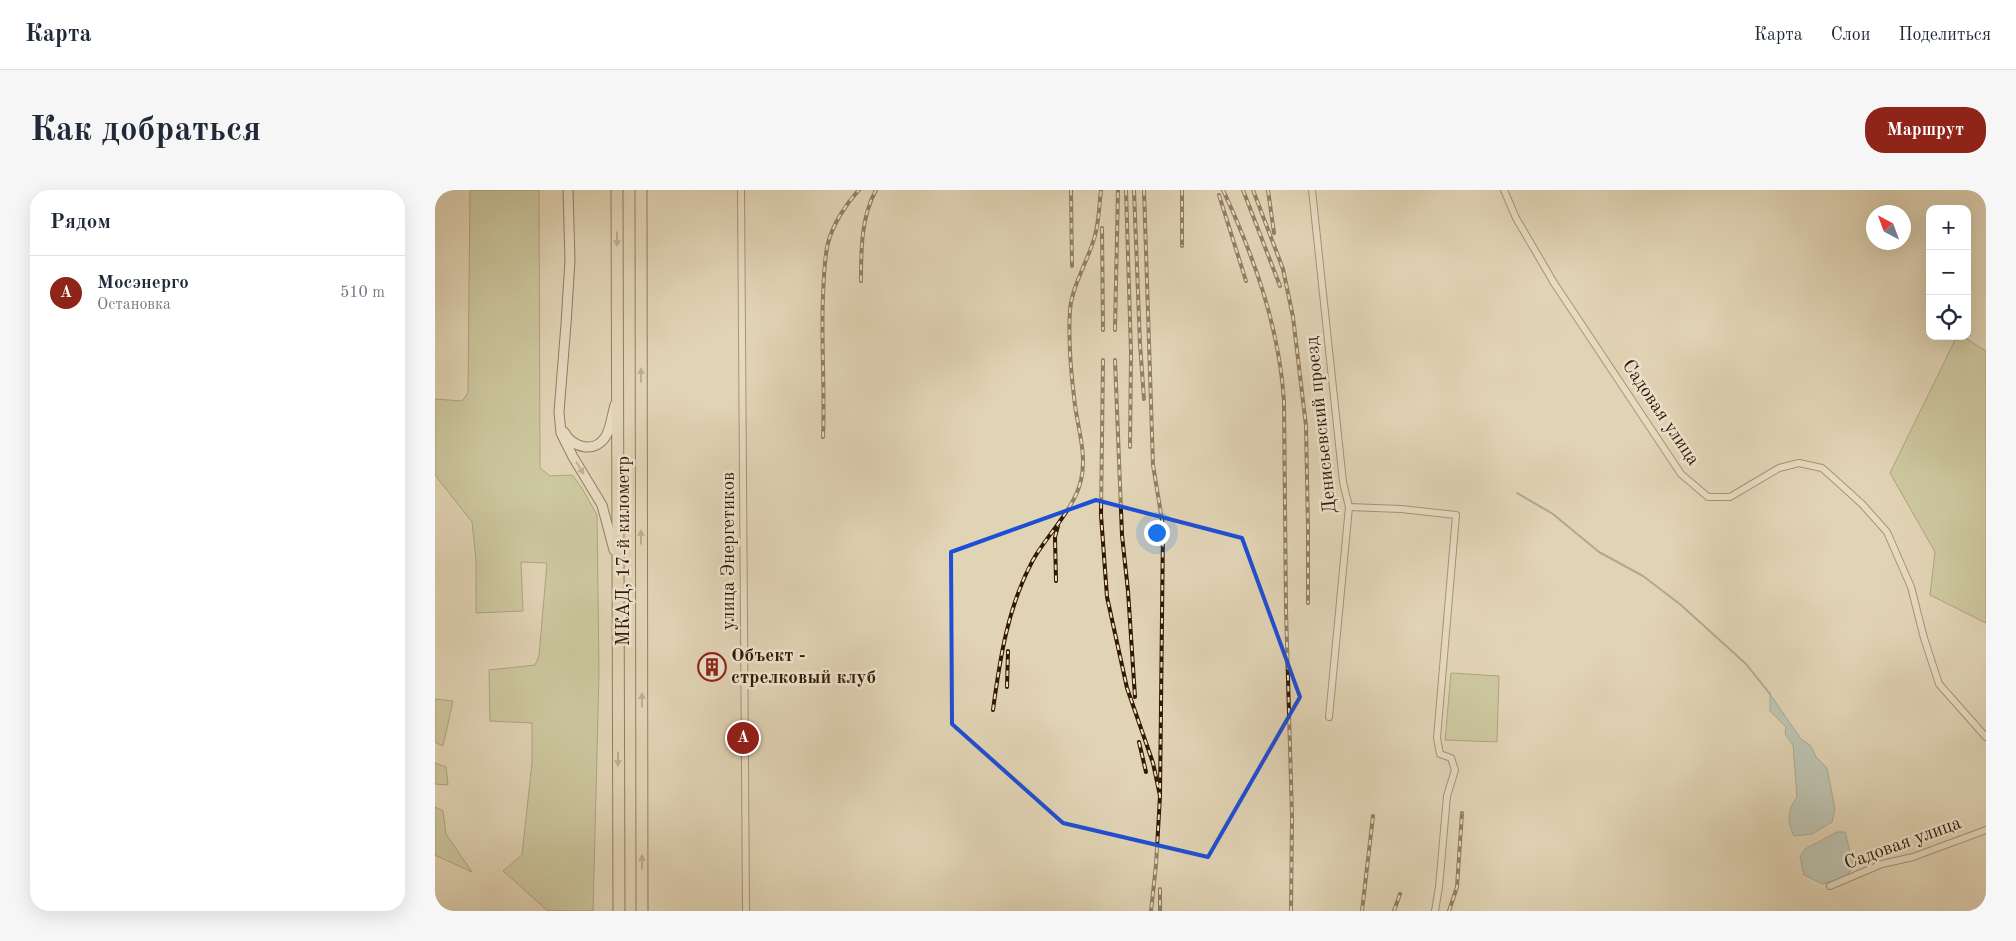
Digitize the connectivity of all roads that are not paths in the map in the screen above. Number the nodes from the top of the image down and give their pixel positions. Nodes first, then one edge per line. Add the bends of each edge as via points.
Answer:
1 (568, 190) edge
2 (617, 190) edge
3 (641, 190) edge
4 (741, 190) edge
5 (1312, 190) edge
6 (1504, 190) edge
7 (617, 396) junction
8 (560, 424) junction
9 (1349, 507) junction
10 (618, 570) junction
11 (1329, 717) dead end
12 (1986, 737) edge
13 (1986, 830) edge
14 (1830, 886) dead end
15 (619, 911) edge
16 (642, 911) edge
17 (746, 911) edge
18 (1435, 911) edge

1 - 8 main road via 569,260
2 -> 7 highway, МКАД, 17-й километр
16 -> 3 highway, МКАД, 17-й километр
4 - 17 street, улица Энергетиков
5 - 9 street, Денисьевский проезд via 1343,482
6 - 12 street, Садовая улица via 1516,218 1555,283 1681,474 1708,497 1730,496 1779,468 1799,463 1822,468 1881,525 1911,587 1939,684
7 - 8 main road via 608,432 595,446 581,448 575,445
7 - 10 highway, МКАД, 17-й километр
8 -> 10 main road via 563,440 602,505
9 - 11 street, Денисьевский проезд
9 - 18 street via 1456,515 1437,738 1440,754 1451,758 1455,770 1447,796
10 -> 15 highway, МКАД, 17-й километр
13 - 14 street, Садовая улица via 1882,864

